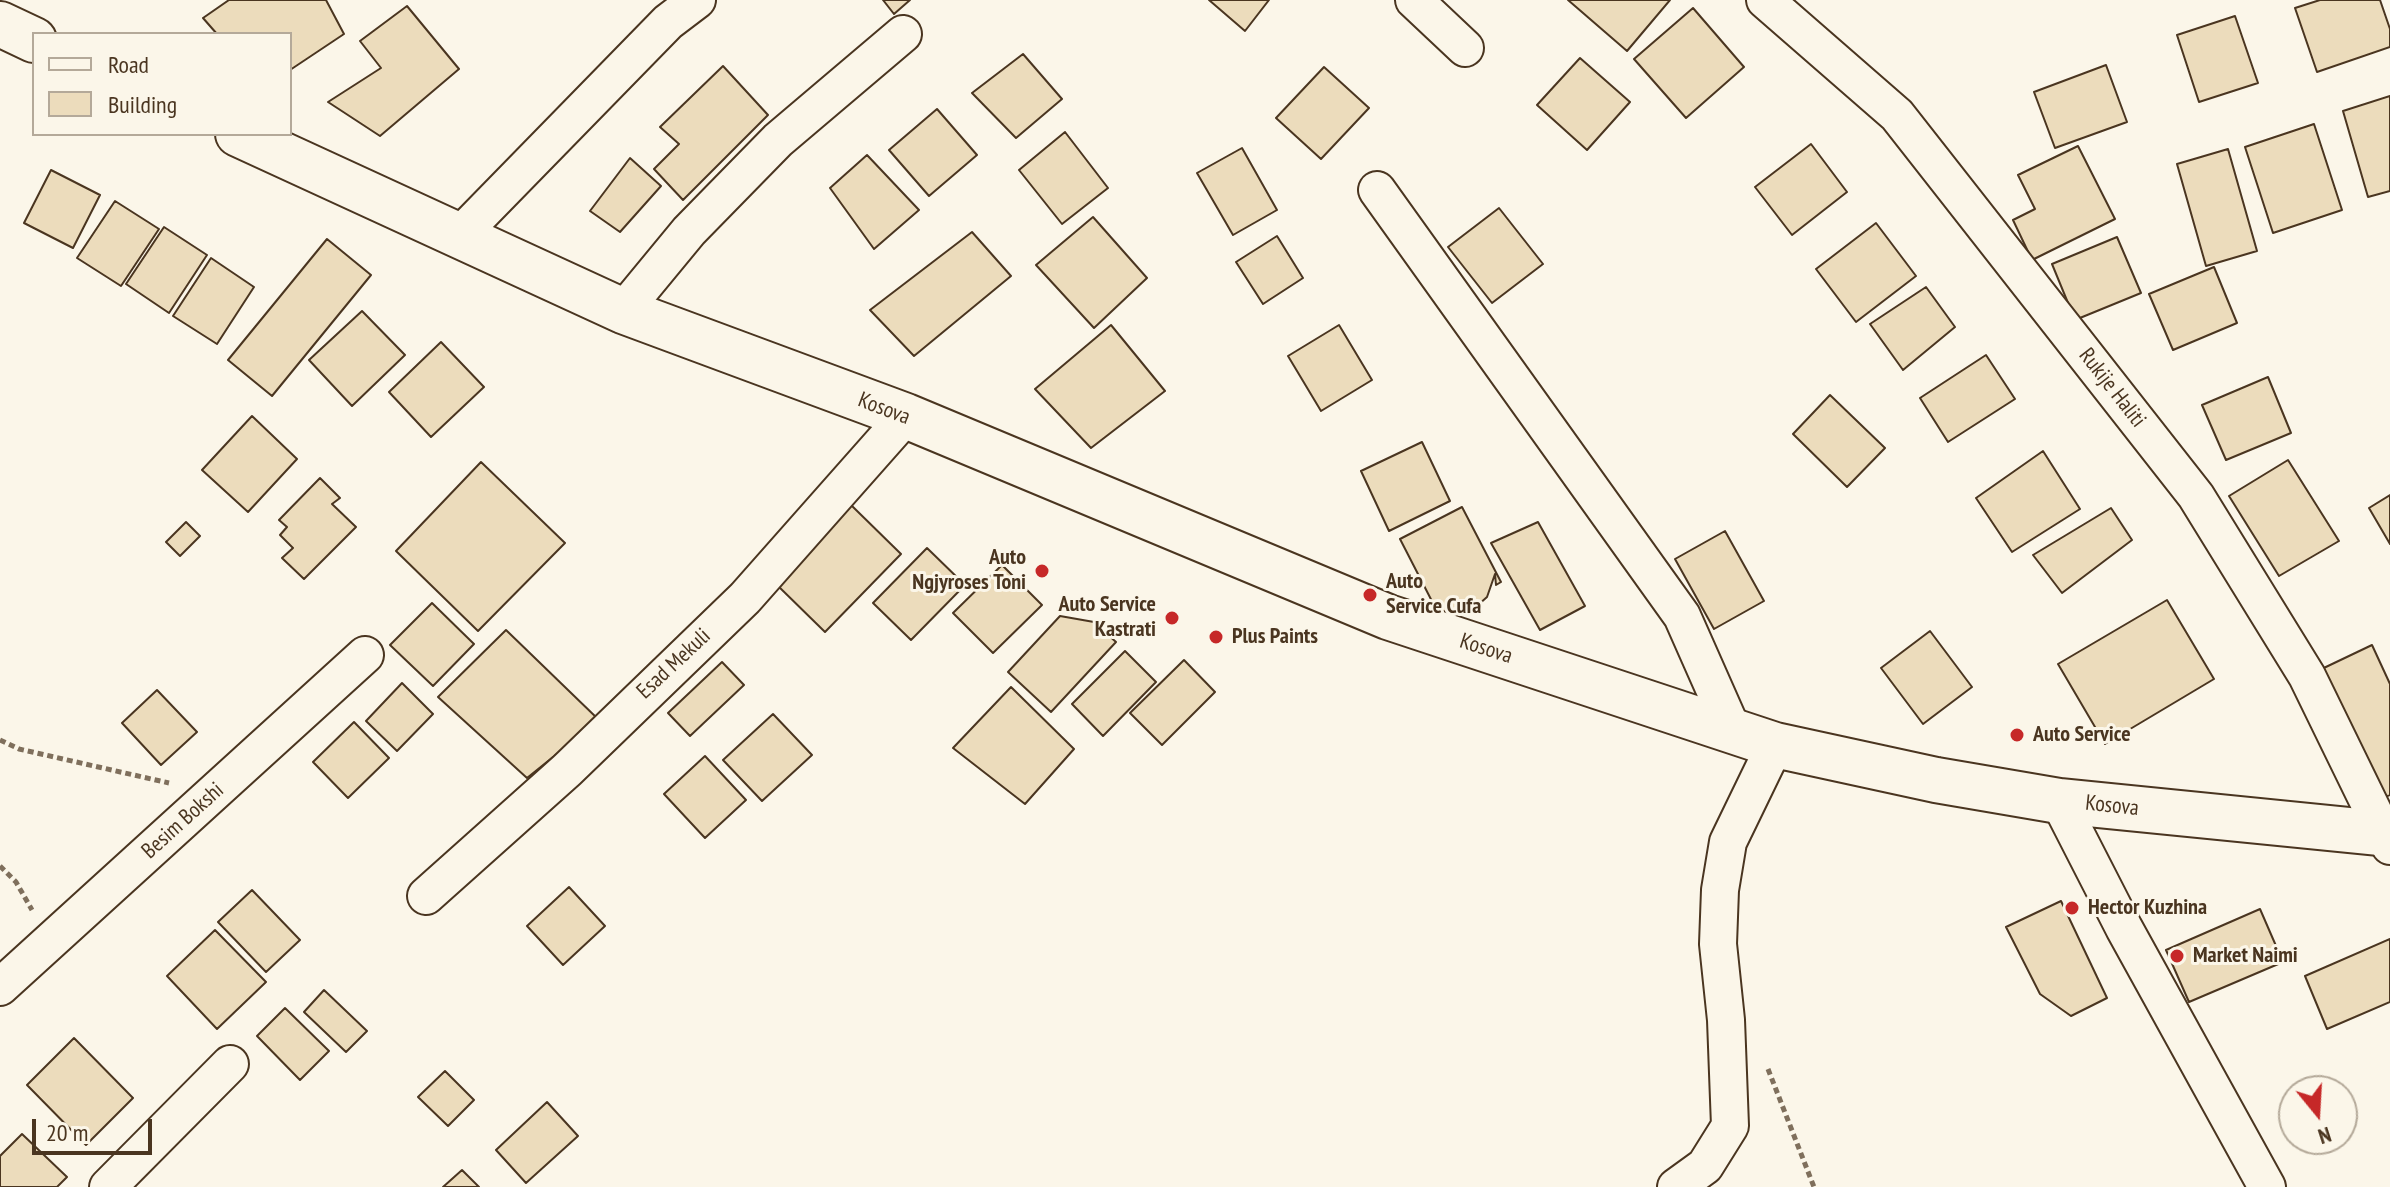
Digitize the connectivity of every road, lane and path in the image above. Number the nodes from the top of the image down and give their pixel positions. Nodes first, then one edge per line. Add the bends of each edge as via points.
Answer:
1 (697, 0) edge
2 (1414, 0) edge
3 (1765, 0) edge
4 (0, 24) edge
5 (903, 34) dead end
6 (32, 39) edge
7 (1465, 48) dead end
8 (242, 136) edge
9 (1377, 190) dead end
10 (459, 236) junction
11 (623, 311) junction
12 (906, 416) junction
13 (365, 655) dead end
14 (1732, 729) junction
15 (0, 740) edge
16 (1775, 745) junction
17 (215, 794) junction
18 (2059, 801) junction
19 (2387, 838) edge
20 (0, 866) edge
21 (426, 896) dead end
22 (50, 940) junction
23 (0, 987) edge
24 (230, 1064) dead end
25 (108, 1187) edge
26 (1676, 1187) edge
27 (2267, 1187) edge

1 - 10 street via 668,22
2 - 7 street
3 - 19 street, Rukije Haliti via 1897,115 2196,496 2307,676
4 - 6 street
5 - 11 street via 778,140 689,231
8 - 10 street, Kosova
9 - 14 street via 1682,616
10 - 11 street, Kosova
11 - 12 street, Kosova
12 - 14 street, Kosova via 1388,617
12 - 21 street, Esad Mekuli via 745,598 567,770
13 - 17 street, Besim Bokshi
14 - 16 street, Kosova
15 - 17 path via 19,749
16 - 18 street, Kosova
16 - 26 street via 1728,842 1720,890 1718,944 1730,1126 1705,1166
17 - 22 street, Besim Bokshi
18 - 19 street, Kosova
18 - 27 street
20 - 22 path via 16,882
22 - 23 street, Besim Bokshi
24 - 25 street

